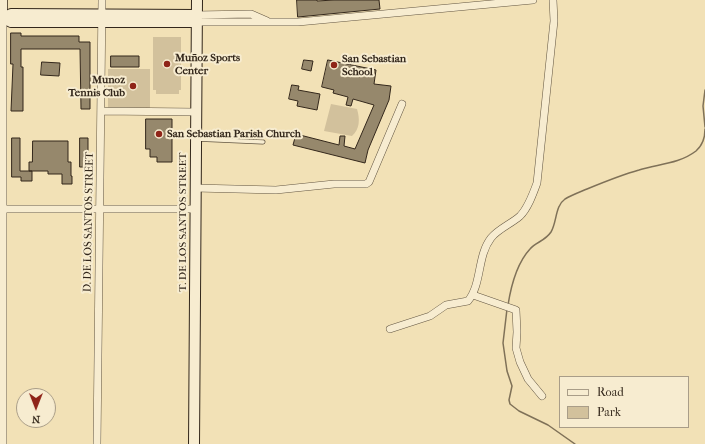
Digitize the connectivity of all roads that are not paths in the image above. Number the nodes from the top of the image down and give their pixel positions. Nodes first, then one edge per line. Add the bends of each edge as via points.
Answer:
1 (3, 0) edge
2 (102, 0) edge
3 (197, 0) edge
4 (533, 0) edge
5 (553, 0) edge
6 (2, 18) edge
7 (102, 18) junction
8 (196, 18) junction
9 (402, 104) dead end
10 (101, 111) junction
11 (196, 112) junction
12 (1, 115) edge
13 (195, 139) junction
14 (263, 142) dead end
15 (195, 188) junction
16 (2, 209) edge
17 (99, 209) junction
18 (195, 209) junction
19 (473, 295) junction
20 (390, 329) dead end
21 (542, 396) dead end
22 (4, 444) edge
23 (97, 444) edge
24 (194, 444) edge

1 - 6 street
2 - 7 street, D. DE LOS SANTOS STREET
3 - 8 main road, T. DE LOS SANTOS STREET
4 - 8 street via 298,22 270,22 251,14
5 - 19 street via 554,21 537,183 521,215 491,238
6 - 7 main road via 11,14 51,18
6 - 12 street
7 - 8 main road
7 - 10 street, D. DE LOS SANTOS STREET
8 - 11 main road, T. DE LOS SANTOS STREET
9 - 15 street via 366,184 328,184 276,190
10 - 11 street
10 - 17 street, D. DE LOS SANTOS STREET
11 - 13 main road, T. DE LOS SANTOS STREET
12 - 16 street
13 - 14 lane
13 - 15 main road, T. DE LOS SANTOS STREET
15 - 18 main road, T. DE LOS SANTOS STREET
16 - 17 street
16 - 22 street
17 - 18 street
17 - 23 street, D. DE LOS SANTOS STREET
18 - 24 main road, T. DE LOS SANTOS STREET
19 - 20 street via 468,301 446,305 430,316
19 - 21 street via 516,310 516,348 520,362 528,379

